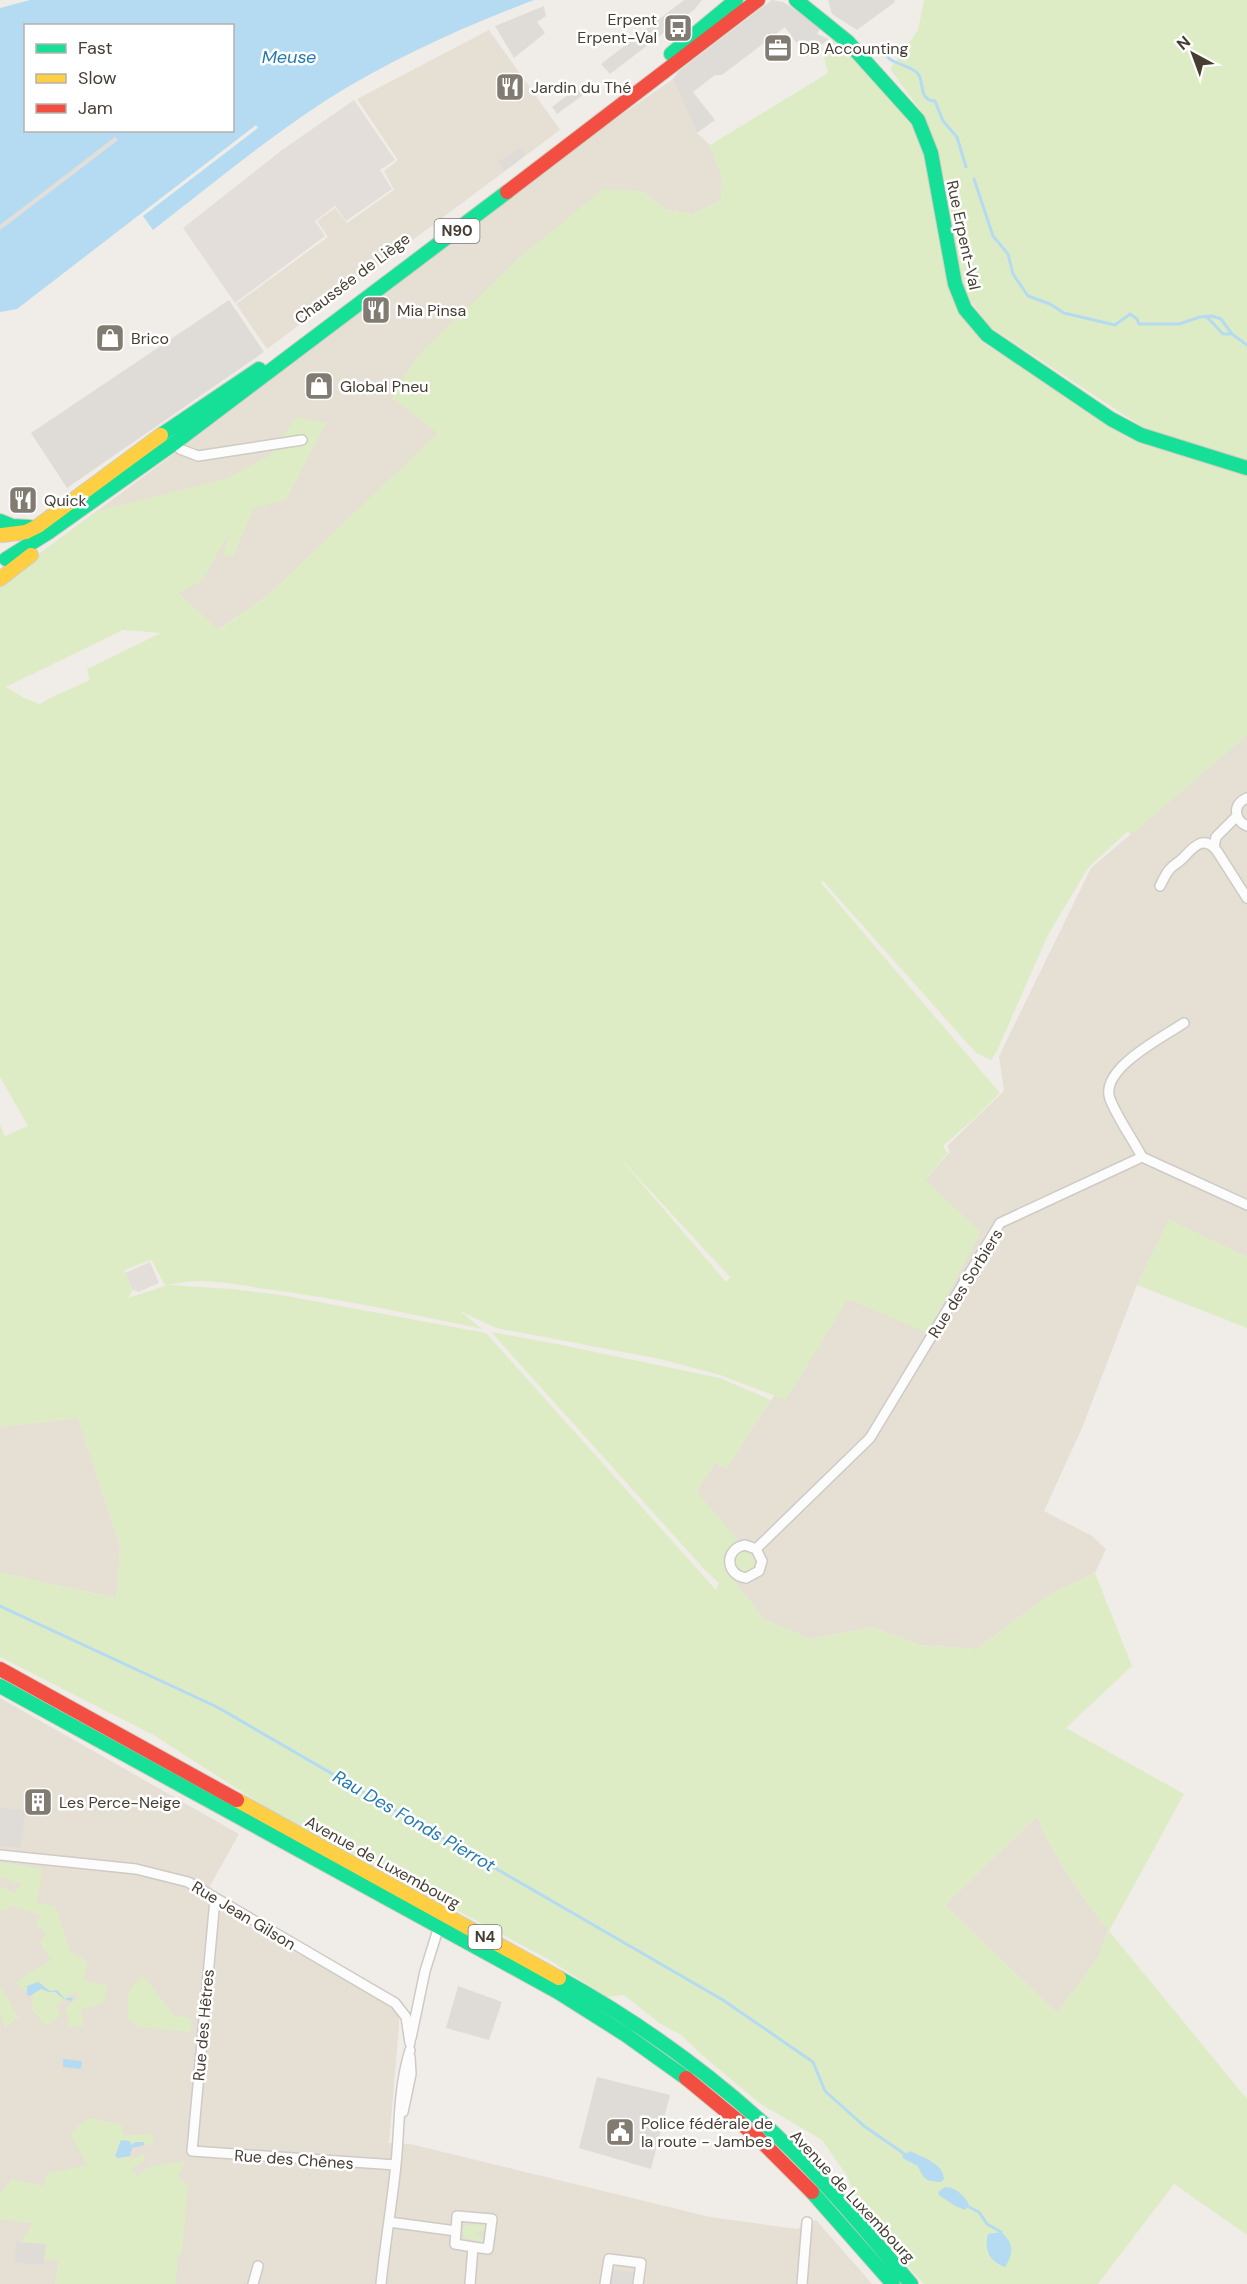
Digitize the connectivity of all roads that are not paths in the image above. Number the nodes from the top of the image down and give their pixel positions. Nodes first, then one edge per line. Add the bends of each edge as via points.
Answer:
1 (736, 0) edge
2 (758, 0) edge
3 (796, 0) edge
4 (178, 424) junction
5 (302, 440) dead end
6 (176, 442) junction
7 (153, 459) junction
8 (1247, 468) edge
9 (1, 530) edge
10 (3, 563) edge
11 (0, 579) edge
12 (1247, 798) edge
13 (1237, 816) junction
14 (1247, 826) edge
15 (1214, 847) junction
16 (1160, 886) dead end
17 (1247, 898) edge
18 (1184, 1023) dead end
19 (1142, 1157) junction
20 (1247, 1205) edge
21 (756, 1549) dead end
22 (0, 1669) edge
23 (0, 1686) edge
24 (0, 1855) edge
25 (215, 1899) junction
26 (441, 1921) junction
27 (410, 2047) junction
28 (192, 2151) joint
29 (396, 2165) junction
30 (389, 2222) junction
31 (807, 2222) dead end
32 (456, 2231) junction
33 (473, 2247) junction
34 (258, 2266) dead end
35 (253, 2284) edge
36 (381, 2284) edge
37 (470, 2284) edge
38 (605, 2284) edge
39 (638, 2284) edge
40 (802, 2284) edge
41 (893, 2284) edge
42 (911, 2284) edge

1 - 4 main road, Chaussée de Liège / N90 via 360,293
2 - 6 main road, Chaussée de Liège / N90
3 - 8 main road, Rue Erpent-Val via 849,42 918,120 931,153 955,284 965,309 987,335 1141,435
4 - 7 main road via 175,435
4 - 9 main road, Chaussée de Liège / N90 via 38,525 26,532
5 - 6 street via 198,456 180,449
6 - 7 main road, Chaussée de Liège / N90
7 - 10 main road, Chaussée de Liège / N90
7 - 11 main road, Chaussée de Liège / N90
9 - 10 main road, N90 via 9,547
12 - 13 street via 1237,807
13 - 14 street
13 - 15 street via 1216,837
15 - 16 street via 1199,844 1191,848
15 - 17 street
18 - 19 street via 1120,1066 1111,1079 1109,1096
19 - 20 street
19 - 21 street, Rue des Sorbiers via 1000,1223 870,1438
22 - 26 main road, Avenue de Luxembourg / N4
23 - 26 main road, Avenue de Luxembourg / N4
24 - 25 street, Rue Jean Gilson via 163,1874 188,1882
25 - 27 street, Rue Jean Gilson via 395,2003 406,2017
25 - 28 street, Rue des Hêtres
26 - 27 street via 425,1971
26 - 41 main road, Avenue de Luxembourg / N4 via 600,2017 731,2114 816,2196
26 - 42 main road, Avenue de Luxembourg / N4 via 607,2005 722,2088 824,2184
27 - 29 street via 411,2074
28 - 29 street, Rue des Chênes
29 - 30 street
30 - 32 street
30 - 36 street
31 - 40 street
32 - 33 street via 456,2244
32 - 33 street via 457,2216 492,2219 488,2249
33 - 37 street
34 - 35 street
38 - 39 street via 609,2259 641,2263

